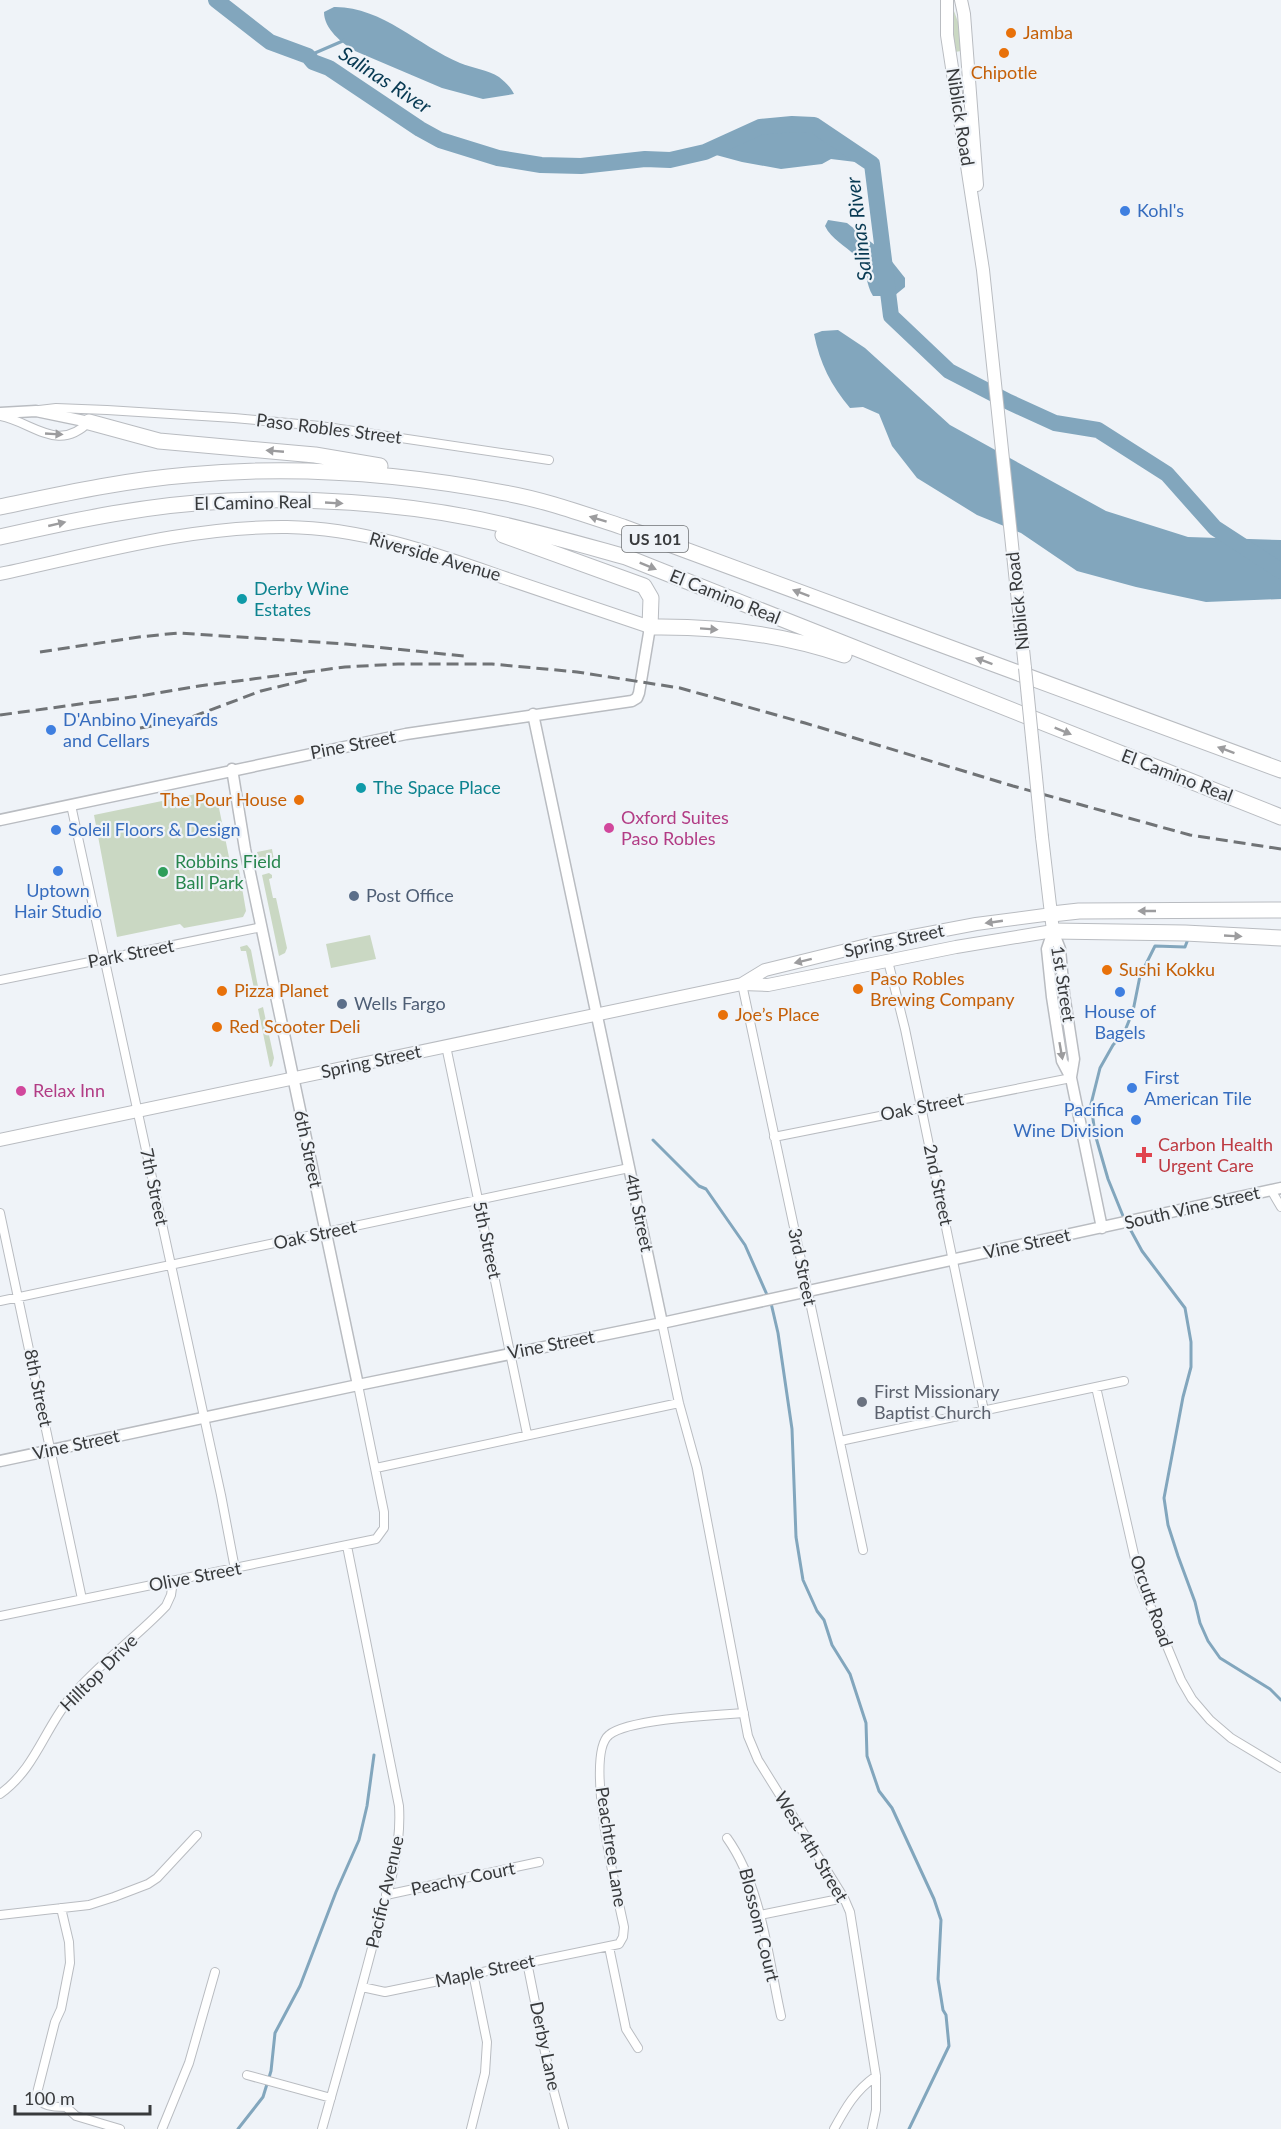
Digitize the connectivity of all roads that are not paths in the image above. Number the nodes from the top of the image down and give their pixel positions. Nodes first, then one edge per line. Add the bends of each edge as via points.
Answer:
1 (947, 0) edge
2 (961, 0) edge
3 (983, 270) junction
4 (107, 410) junction
5 (36, 411) junction
6 (0, 414) edge
7 (89, 422) junction
8 (549, 460) dead end
9 (435, 481) junction
10 (0, 507) edge
11 (471, 518) junction
12 (0, 537) edge
13 (0, 574) edge
14 (650, 627) junction
15 (996, 704) junction
16 (533, 714) junction
17 (232, 769) junction
18 (1281, 770) edge
19 (71, 805) junction
20 (1281, 817) edge
21 (0, 820) edge
22 (1281, 910) edge
23 (1052, 914) junction
24 (262, 927) junction
25 (1053, 932) junction
26 (1281, 938) edge
27 (104, 960) junction
28 (888, 961) junction
29 (0, 980) edge
30 (742, 984) junction
31 (597, 1016) junction
32 (446, 1046) junction
33 (1071, 1077) junction
34 (294, 1078) junction
35 (921, 1108) junction
36 (138, 1111) junction
37 (774, 1137) junction
38 (0, 1140) edge
39 (629, 1168) junction
40 (1276, 1189) edge
41 (479, 1200) junction
42 (1281, 1207) edge
43 (0, 1213) edge
44 (1102, 1228) junction
45 (326, 1233) junction
46 (954, 1260) junction
47 (171, 1266) junction
48 (808, 1292) junction
49 (17, 1297) junction
50 (0, 1301) edge
51 (662, 1323) junction
52 (511, 1353) junction
53 (1124, 1381) dead end
54 (358, 1385) junction
55 (1096, 1387) junction
56 (679, 1403) junction
57 (984, 1411) junction
58 (203, 1418) junction
59 (527, 1434) junction
60 (840, 1441) junction
61 (51, 1450) junction
62 (0, 1461) edge
63 (376, 1468) junction
64 (384, 1528) joint
65 (347, 1546) junction
66 (863, 1550) dead end
67 (235, 1569) junction
68 (173, 1581) junction
69 (82, 1599) junction
70 (0, 1616) edge
71 (744, 1713) junction
72 (1281, 1768) edge
73 (0, 1794) edge
74 (197, 1835) dead end
75 (727, 1838) dead end
76 (539, 1862) dead end
77 (387, 1895) junction
78 (844, 1898) junction
79 (61, 1908) junction
80 (0, 1915) edge
81 (760, 1915) junction
82 (609, 1947) junction
83 (527, 1962) junction
84 (215, 1972) dead end
85 (473, 1973) junction
86 (362, 1987) junction
87 (781, 2016) dead end
88 (638, 2048) dead end
89 (247, 2075) dead end
90 (876, 2076) junction
91 (331, 2098) junction
92 (120, 2129) edge
93 (162, 2129) edge
94 (322, 2129) edge
95 (471, 2129) edge
96 (564, 2129) edge
97 (834, 2129) edge
98 (872, 2129) edge

1 - 3 main road, Niblick Road via 946,35
2 - 3 main road, Niblick Road
3 - 23 main road, Niblick Road, bridge
4 - 5 street, Paso Robles Street
4 - 7 street, Paso Robles Street
4 - 8 street, Paso Robles Street via 320,426
5 - 6 street, Paso Robles Street
5 - 7 street, Paso Robles Street
6 -> 7 street, Paso Robles Street via 48,435 67,434
9 -> 7 highway via 399,469 315,455 159,441
9 - 10 highway, El Camino Real / US 101 via 318,470 188,475
18 -> 9 highway, El Camino Real / US 101 via 566,507
12 -> 11 highway, El Camino Real / US 101 via 75,520 228,501 372,505
11 - 14 highway via 500,534 644,586 651,598
11 -> 15 highway, El Camino Real / US 101 via 626,557
13 - 14 main road, Riverside Avenue via 207,532 288,527 330,530 430,552
14 -> 15 highway via 746,632 799,642
14 - 16 street, Pine Street via 637,698 618,704
15 -> 20 highway, El Camino Real / US 101
16 - 17 street, Pine Street via 406,734
16 - 31 street, 4th Street
17 - 19 street, Pine Street
17 - 24 street, 6th Street
19 - 21 street, Pine Street
19 - 27 street, 7th Street
22 -> 23 highway
23 - 25 main road, Niblick Road
23 -> 30 main road, Spring Street via 871,944 765,970
24 - 27 street, Park Street
24 - 34 street, 6th Street
25 -> 26 highway
25 - 28 main road, Spring Street
25 - 33 street, 1st Street via 1060,949 1074,1059
27 - 29 street, Park Street
27 - 36 street, 7th Street
28 - 30 main road, Spring Street via 768,985
28 - 35 street, 2nd Street
30 - 31 main road, Spring Street
30 - 37 street, 3rd Street
31 - 32 main road, Spring Street
31 - 39 street, 4th Street
32 - 34 main road, Spring Street
32 - 41 street, 5th Street
33 - 35 street, Oak Street
33 - 44 street, 1st Street
34 - 36 main road, Spring Street
34 - 45 street, 6th Street
35 - 37 street, Oak Street
35 - 46 street, 2nd Street
36 - 38 main road, Spring Street
36 - 47 street, 7th Street
37 - 48 street, 3rd Street
39 - 41 street, Oak Street
39 - 51 street, 4th Street
40 - 42 street
40 - 44 street, South Vine Street
41 - 45 street, Oak Street
41 - 52 street, 5th Street
43 - 49 street, 8th Street
44 - 46 street, Vine Street
45 - 47 street, Oak Street
45 - 54 street, 6th Street
46 - 48 street, Vine Street
46 - 57 street, 2nd Street
47 - 49 street, Oak Street
47 - 58 street, 7th Street
48 - 51 street, Vine Street
48 - 60 street, 3rd Street
49 - 50 street, Oak Street
49 - 61 street, 8th Street
51 - 52 street, Vine Street
51 - 56 street, 4th Street
52 - 54 street, Vine Street
52 - 59 street, 5th Street
53 - 55 street
54 - 58 street, Vine Street
54 - 63 street, 6th Street
55 - 57 street
55 - 72 street, Orcutt Road via 1140,1581 1181,1680 1210,1720 1231,1738
56 - 59 street
56 - 71 street, 4th Street via 697,1468
57 - 60 street
58 - 61 street, Vine Street
58 - 67 street, 7th Street
59 - 63 street
60 - 66 street, 3rd Street
61 - 62 street, Vine Street
61 - 69 street, 8th Street
63 - 64 street, 6th Street
64 - 65 street, Olive Street via 376,1539
65 - 67 street, Olive Street
65 - 77 street, Pacific Avenue via 399,1806 398,1850
67 - 68 street, Olive Street
68 - 69 street, Olive Street
68 - 73 street, Hilltop Drive via 166,1606 71,1697 25,1772
69 - 70 street, Olive Street
71 - 78 street, West 4th Street via 758,1760
71 - 82 street, Peachtree Lane via 619,1729 601,1745 603,1815 624,1927 619,1944
74 - 79 street via 148,1884 89,1905
75 - 81 street, Blossom Court via 747,1870
76 - 77 street, Peachy Court
77 - 86 street, Pacific Avenue
78 - 81 street
78 - 90 street, West 4th Street via 853,1928
79 - 80 street
79 - 92 street via 70,1963 38,2099
81 - 87 street, Blossom Court
82 - 83 street, Maple Street
82 - 88 street via 626,2029
83 - 85 street, Maple Street
83 - 96 street, Derby Lane
84 - 93 street via 189,2062
85 - 86 street, Maple Street via 385,1992
85 - 95 street via 487,2042 485,2073
86 - 91 street, Pacific Avenue
89 - 91 street
90 - 97 street via 861,2087
90 - 98 street, West 4th Street
91 - 94 street, Pacific Avenue

